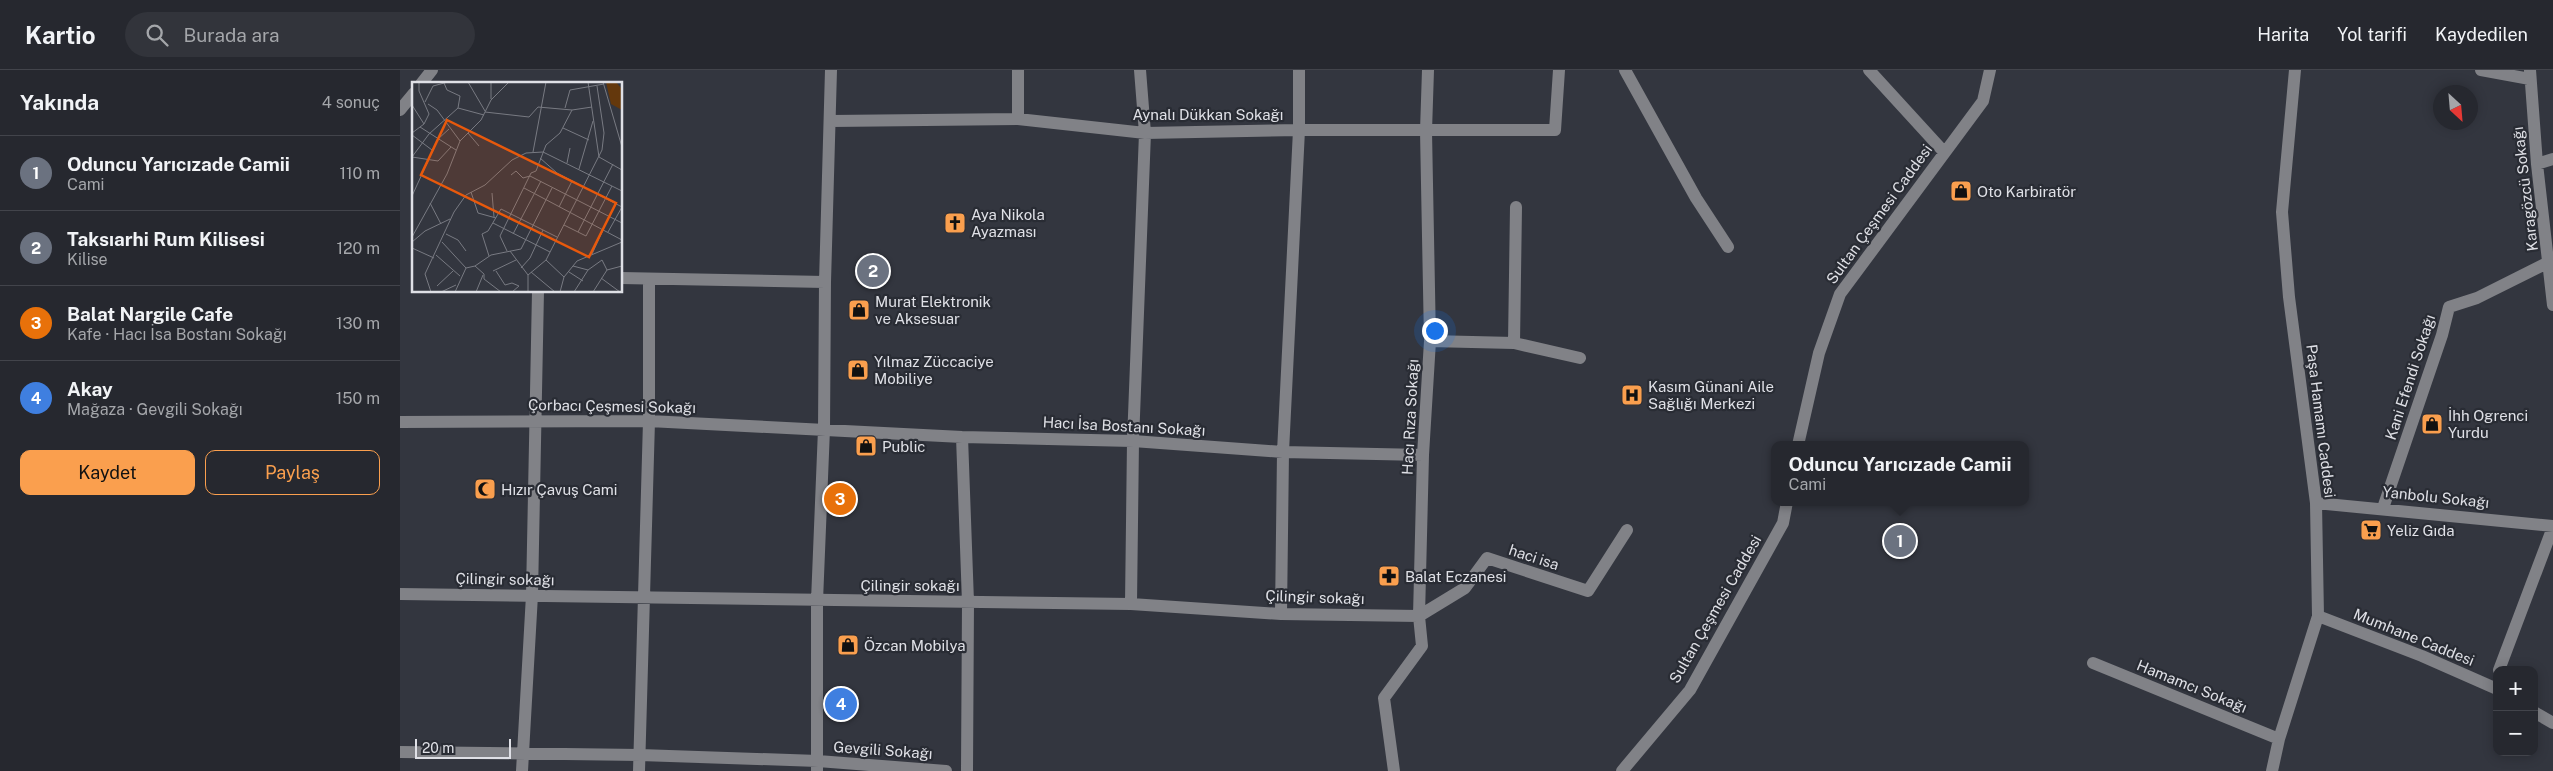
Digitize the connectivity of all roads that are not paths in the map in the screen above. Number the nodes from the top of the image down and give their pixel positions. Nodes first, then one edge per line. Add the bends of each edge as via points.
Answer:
1 (432, 70) edge
2 (831, 70) edge
3 (1018, 70) edge
4 (1140, 70) edge
5 (1299, 70) edge
6 (1428, 70) edge
7 (1559, 70) edge
8 (1624, 70) edge
9 (1870, 70) edge
10 (1990, 70) edge
11 (2295, 70) edge
12 (2481, 70) edge
13 (2530, 74) edge
14 (423, 82) edge
15 (412, 95) edge
16 (400, 110) edge
17 (1018, 119) junction
18 (831, 121) junction
19 (1299, 130) junction
20 (1426, 131) junction
21 (1145, 133) junction
22 (1944, 152) junction
23 (2553, 159) edge
24 (2537, 164) junction
25 (1516, 207) dead end
26 (1728, 247) dead end
27 (2551, 260) edge
28 (622, 278) edge
29 (649, 279) junction
30 (824, 282) junction
31 (538, 292) edge
32 (2553, 305) edge
33 (1430, 341) junction
34 (1514, 343) junction
35 (1580, 358) dead end
36 (535, 421) junction
37 (650, 421) junction
38 (400, 422) edge
39 (824, 429) junction
40 (962, 437) junction
41 (1134, 441) junction
42 (1799, 441) edge
43 (1283, 452) junction
44 (1423, 455) junction
45 (2316, 503) junction
46 (1786, 506) edge
47 (2383, 508) junction
48 (2553, 527) edge
49 (1627, 530) dead end
50 (400, 594) edge
51 (532, 595) junction
52 (646, 597) junction
53 (817, 601) junction
54 (968, 602) junction
55 (1131, 604) junction
56 (1281, 614) junction
57 (1418, 616) junction
58 (2318, 616) junction
59 (2093, 663) dead end
60 (2501, 666) edge
61 (2493, 683) edge
62 (2538, 714) edge
63 (2553, 723) edge
64 (2279, 740) junction
65 (400, 752) edge
66 (523, 755) junction
67 (640, 755) junction
68 (817, 766) edge
69 (522, 771) edge
70 (639, 771) edge
71 (946, 771) edge
72 (967, 771) edge
73 (1394, 771) edge
74 (1622, 771) edge
75 (2272, 771) edge

1 - 14 street
2 - 18 street
3 - 17 street
4 - 21 street
5 - 19 street
6 - 20 street, Hacı Rıza Sokağı
7 - 20 street, Aynalı Dükkan Sokağı via 1555,130
8 - 26 street via 1696,198
9 - 22 street
10 - 22 street, Sultan Çeşmesi Caddesi via 1983,101
11 - 45 street, Paşa Hamamı Caddesi via 2282,212 2289,297
12 - 13 street
13 - 24 street, Karagözcü Sokağı
15 - 16 street
17 - 18 street, Aynalı Dükkan Sokağı
17 - 21 street, Aynalı Dükkan Sokağı
18 - 30 street
19 - 20 street, Aynalı Dükkan Sokağı
19 - 21 street, Aynalı Dükkan Sokağı
19 - 43 street
20 - 33 street, Hacı Rıza Sokağı
21 - 41 street
22 - 42 street, Sultan Çeşmesi Caddesi via 1840,294 1819,353
23 - 24 street
24 - 27 street, Karagözcü Sokağı
25 - 34 street
27 - 32 street, Karagözcü Sokağı
27 - 47 street, Kani Efendi Sokağı via 2477,298 2449,307
28 - 29 street
29 - 30 street
29 - 37 street
30 - 39 street
31 - 36 street
33 - 34 street
33 - 44 street, Hacı Rıza Sokağı
34 - 35 street
36 - 37 street, Çorbacı Çeşmesi Sokağı
36 - 38 street, Çorbacı Çeşmesi Sokağı
36 - 51 street
37 - 39 street, Çorbacı Çeşmesi Sokağı
37 - 52 street
39 - 40 street, Hacı İsa Bostanı Sokağı
39 - 53 street
40 - 41 street, Hacı İsa Bostanı Sokağı
40 - 54 street
41 - 43 street, Hacı İsa Bostanı Sokağı
41 - 55 street
43 - 44 street, Hacı İsa Bostanı Sokağı
43 - 56 street
44 - 57 street, Hacı Rıza Sokağı
45 - 47 street, Yanbolu Sokağı
45 - 58 street, Paşa Hamamı Caddesi
46 - 74 street, Sultan Çeşmesi Caddesi via 1783,523 1690,690
47 - 48 street, Yanbolu Sokağı
48 - 60 street
49 - 57 street, haci isa via 1588,592 1487,558 1465,588
50 - 51 street, Çilingir sokağı
51 - 52 street, Çilingir sokağı
51 - 66 street
52 - 53 street, Çilingir sokağı
52 - 67 street
53 - 54 street, Çilingir sokağı
53 - 68 street
54 - 55 street, Çilingir sokağı
54 - 72 street
55 - 56 street, Çilingir sokağı
56 - 57 street, Çilingir sokağı
57 - 73 street, Hacı Rıza Sokağı via 1422,646 1384,698
58 - 61 street, Mumhane Caddesi
58 - 64 street, Paşa Hamamı Caddesi
59 - 64 street, Hamamcı Sokağı
62 - 63 street
64 - 75 street, Paşa Hamamı Caddesi
65 - 66 street, Gevgili Sokağı
66 - 67 street, Gevgili Sokağı
66 - 69 street
67 - 68 street, Gevgili Sokağı
67 - 70 street
68 - 71 street, Gevgili Sokağı

